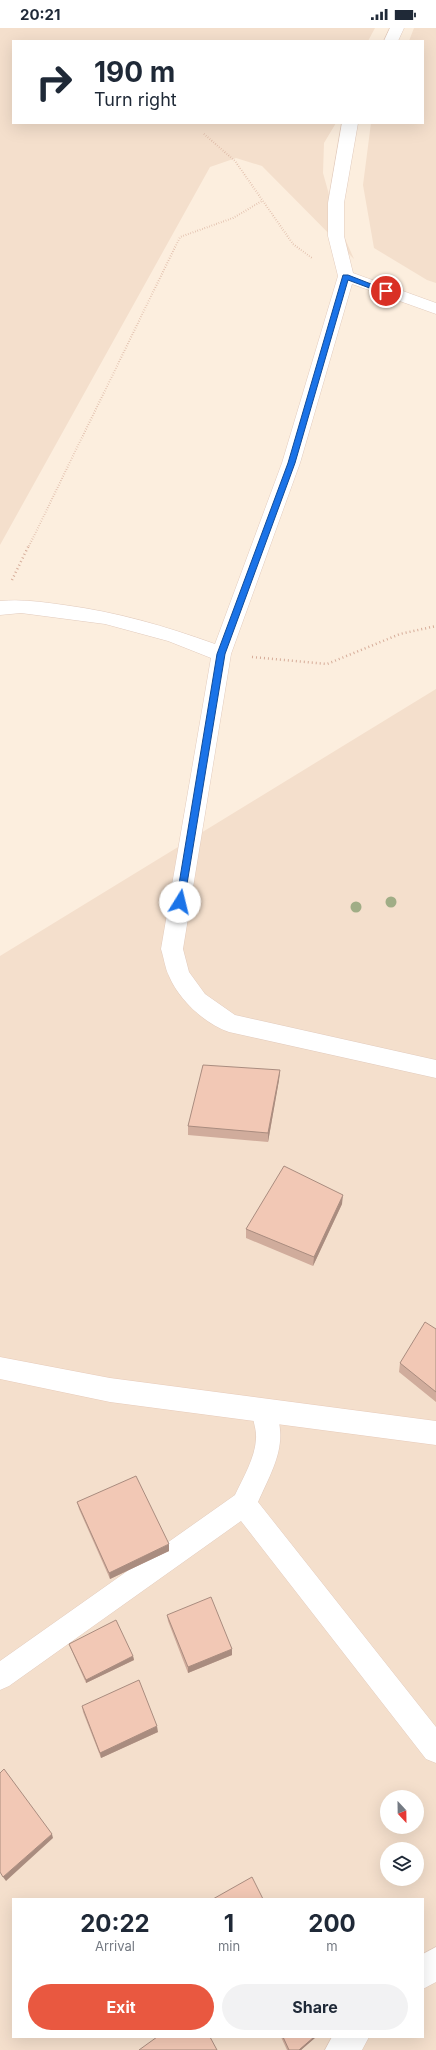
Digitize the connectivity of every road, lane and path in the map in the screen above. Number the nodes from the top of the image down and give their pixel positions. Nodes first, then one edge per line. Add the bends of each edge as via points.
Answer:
1 (397, 28) edge
2 (391, 40) edge
3 (350, 124) edge
4 (204, 134) dead end
5 (262, 201) junction
6 (346, 276) junction
7 (436, 309) edge
8 (10, 582) dead end
9 (0, 608) edge
10 (436, 626) edge
11 (221, 654) junction
12 (436, 1069) edge
13 (0, 1368) edge
14 (264, 1411) junction
15 (436, 1433) edge
16 (244, 1504) junction
17 (0, 1676) edge
18 (436, 1749) edge
19 (436, 1962) edge
20 (424, 1973) edge
21 (353, 2038) edge
22 (340, 2050) edge

1 - 2 street
3 - 6 street via 336,203 336,236
4 - 5 path via 235,161
5 - 6 path via 294,244 316,261
5 - 8 path via 248,212 180,237
6 - 7 street
6 - 11 street via 291,463
9 - 11 street via 21,606 105,617 173,636
10 - 11 path via 400,634 326,664
11 - 12 street via 172,949 179,975 197,1000 229,1023
13 - 14 street via 110,1390
14 - 15 street
14 - 16 street via 269,1439 265,1457
16 - 17 street
16 - 18 street
19 - 20 street
21 - 22 street

